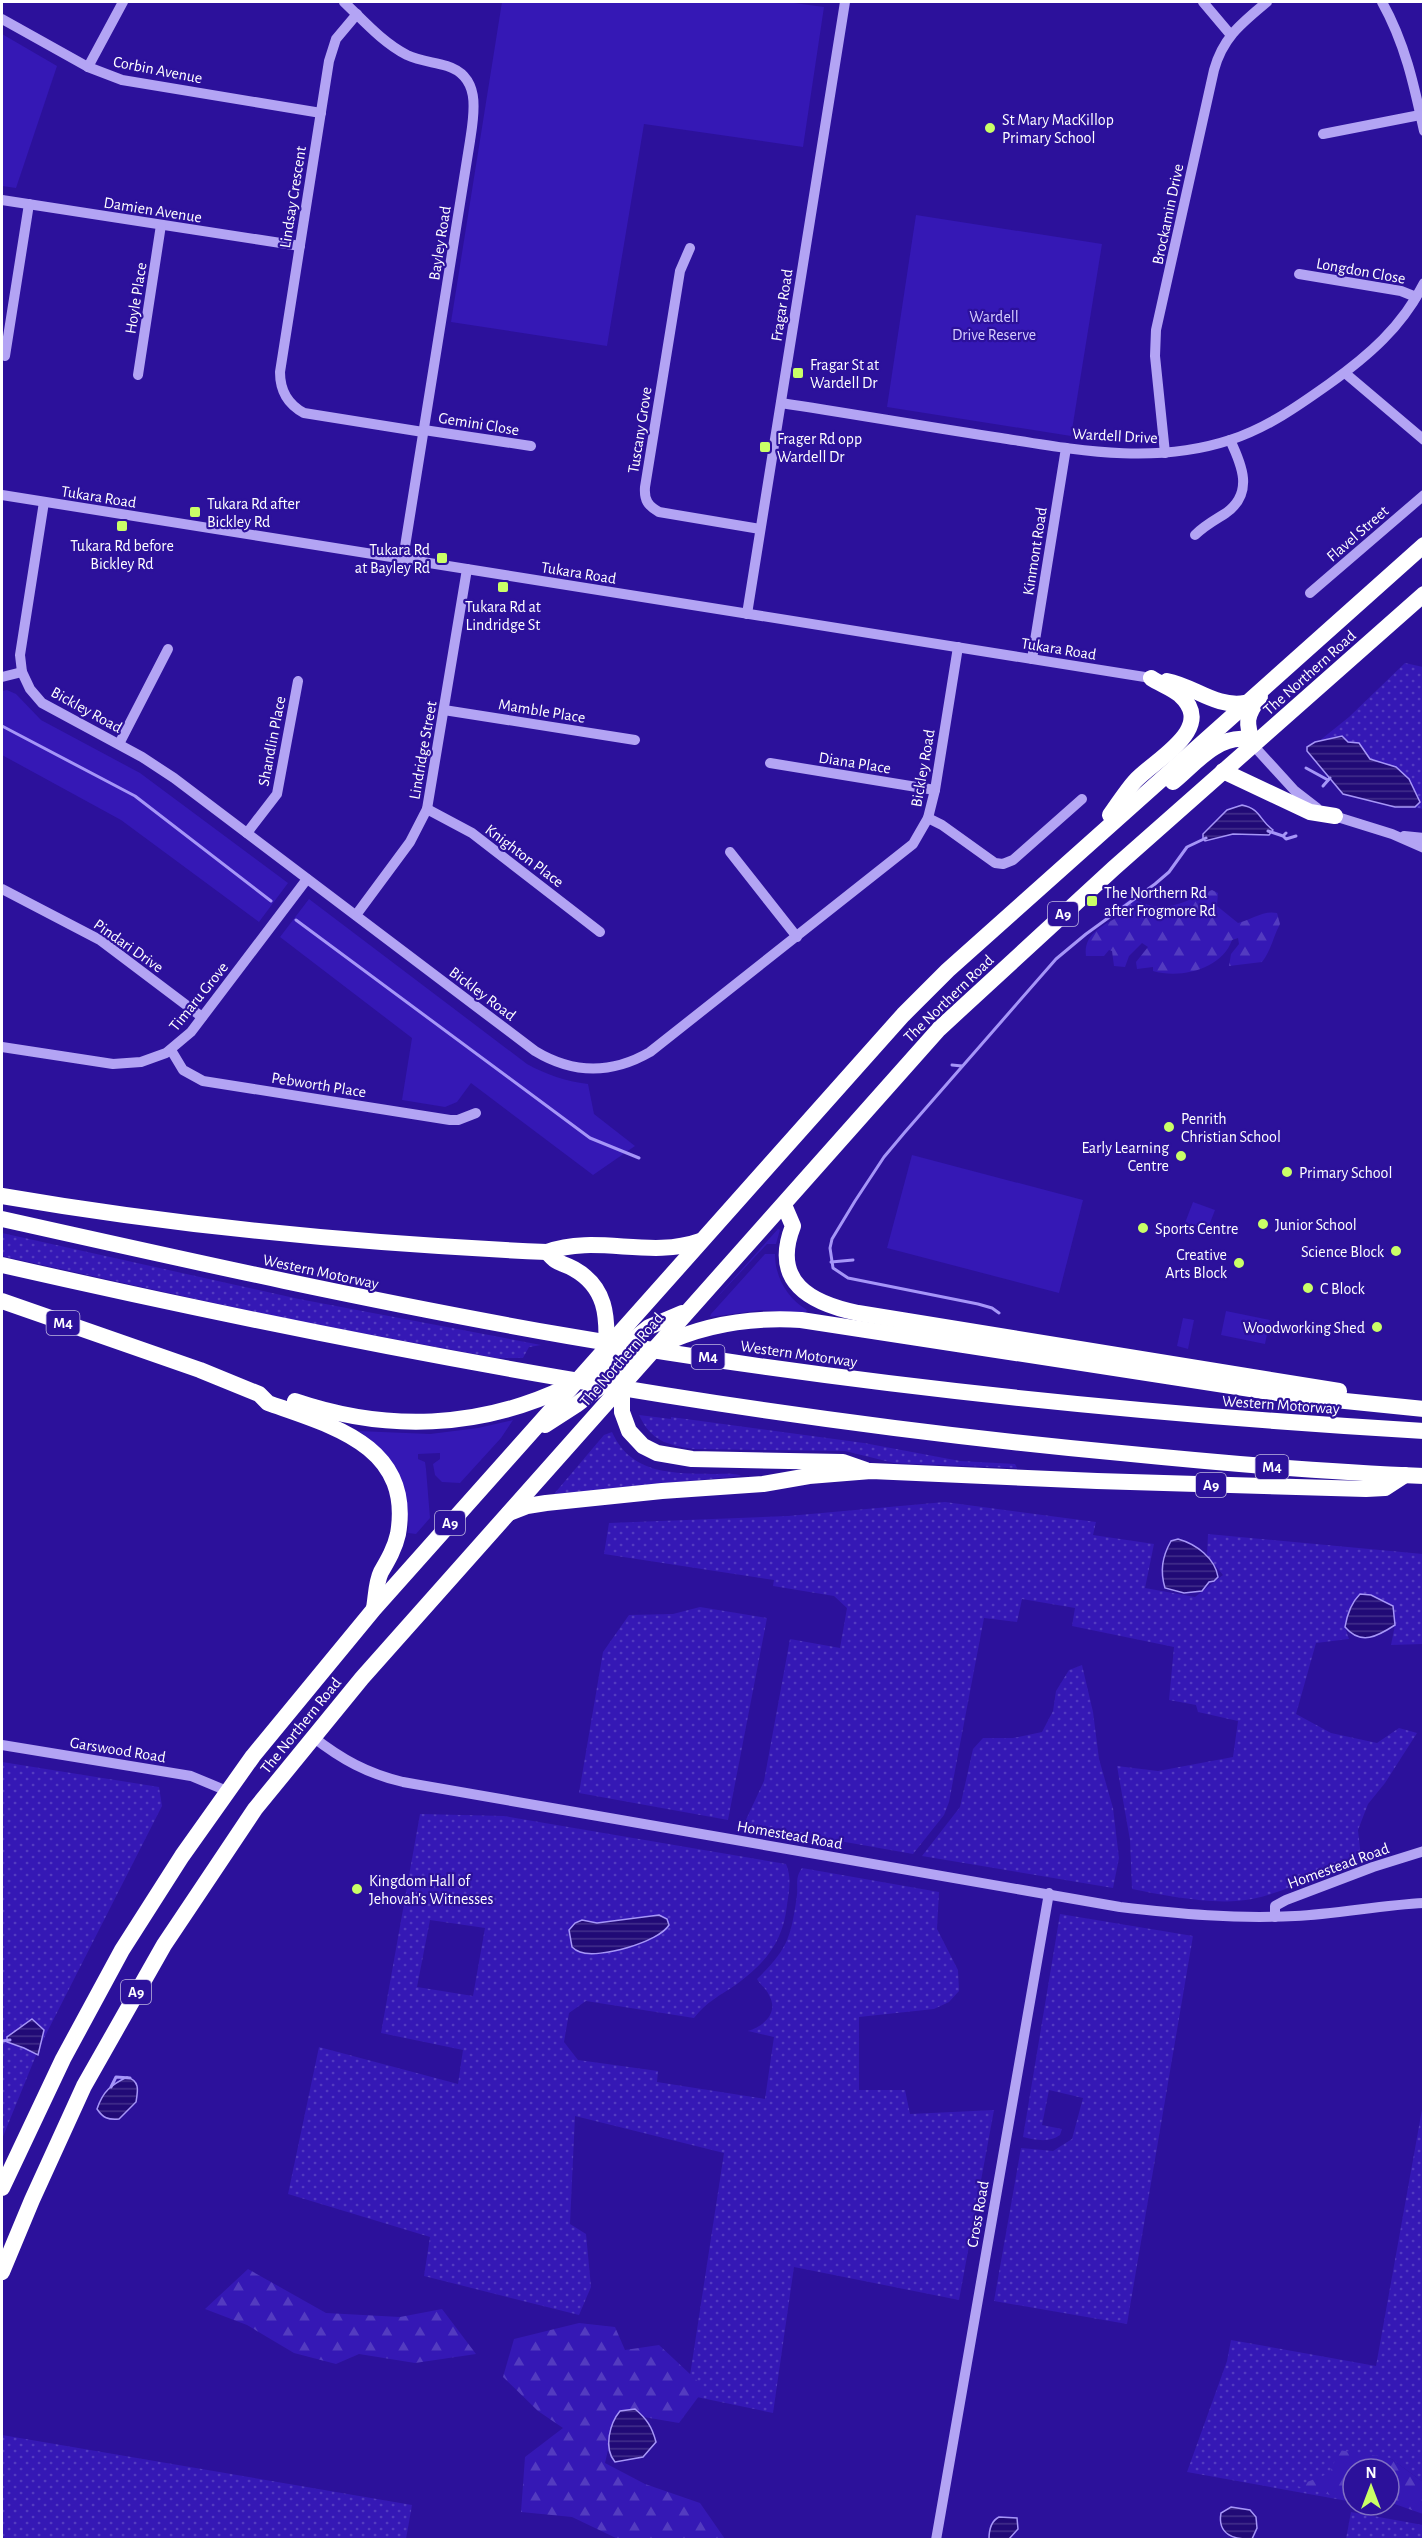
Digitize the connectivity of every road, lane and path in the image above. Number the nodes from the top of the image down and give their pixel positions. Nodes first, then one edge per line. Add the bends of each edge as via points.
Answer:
1 (123, 2) edge
2 (344, 2) edge
3 (845, 2) edge
4 (1203, 2) edge
5 (1267, 2) edge
6 (1382, 2) edge
7 (357, 14) junction
8 (2, 19) edge
9 (1230, 34) junction
10 (88, 67) junction
11 (321, 113) junction
12 (1420, 115) junction
13 (1424, 131) edge
14 (1323, 134) dead end
15 (2, 200) edge
16 (29, 204) junction
17 (161, 225) junction
18 (300, 246) junction
19 (690, 248) dead end
20 (1299, 274) dead end
21 (1424, 283) edge
22 (1416, 297) junction
23 (5, 356) dead end
24 (1345, 373) junction
25 (138, 375) dead end
26 (284, 393) junction
27 (272, 398) dead end
28 (781, 403) junction
29 (424, 431) junction
30 (1230, 440) junction
31 (1424, 440) edge
32 (531, 446) dead end
33 (1066, 448) junction
34 (1165, 453) junction
35 (2, 495) edge
36 (1424, 495) edge
37 (44, 502) junction
38 (760, 529) junction
39 (1195, 535) dead end
40 (1424, 545) edge
41 (403, 559) junction
42 (467, 569) junction
43 (1310, 593) dead end
44 (1424, 594) edge
45 (747, 614) junction
46 (958, 647) junction
47 (168, 649) dead end
48 (1032, 659) junction
49 (22, 672) junction
50 (1277, 675) junction
51 (2, 677) edge
52 (1151, 678) junction
53 (298, 681) dead end
54 (1245, 704) junction
55 (444, 710) junction
56 (635, 740) dead end
57 (119, 744) junction
58 (1253, 745) junction
59 (770, 764) dead end
60 (1223, 771) junction
61 (935, 790) junction
62 (1082, 799) dead end
63 (427, 809) junction
64 (1335, 816) junction
65 (928, 818) junction
66 (247, 833) junction
67 (1392, 834) junction
68 (1424, 838) edge
69 (1088, 844) junction
70 (1424, 848) edge
71 (730, 852) dead end
72 (307, 879) junction
73 (2, 889) edge
74 (356, 915) junction
75 (600, 932) dead end
76 (797, 936) junction
77 (202, 1017) junction
78 (2, 1047) edge
79 (171, 1050) junction
80 (476, 1113) dead end
81 (2, 1196) edge
82 (784, 1205) junction
83 (2, 1219) edge
84 (702, 1240) junction
85 (547, 1252) junction
86 (2, 1265) edge
87 (2, 1301) edge
88 (688, 1310) junction
89 (638, 1325) junction
90 (628, 1346) junction
91 (655, 1348) junction
92 (605, 1356) junction
93 (624, 1368) junction
94 (573, 1384) junction
95 (622, 1385) junction
96 (600, 1387) junction
97 (259, 1394) junction
98 (1424, 1403) edge
99 (589, 1408) junction
100 (1424, 1409) edge
101 (1424, 1431) edge
102 (529, 1435) junction
103 (871, 1471) junction
104 (1405, 1475) junction
105 (1424, 1476) edge
106 (508, 1513) junction
107 (374, 1609) junction
108 (313, 1737) junction
109 (2, 1745) edge
110 (227, 1791) junction
111 (1424, 1851) edge
112 (1049, 1893) junction
113 (1424, 1903) edge
114 (1275, 1917) junction
115 (2, 2188) edge
116 (2, 2272) edge
117 (936, 2540) edge

1 - 10 street
2 - 7 street, Bayley Road
3 - 28 street, Fragar Road
4 - 9 street
5 - 9 street, Brockamin Drive
6 - 12 street via 1403,48
7 - 11 street, Lindsay Crescent via 334,43
7 - 29 street, Bayley Road via 407,54 454,69 469,84 474,98
8 - 10 street, Corbin Avenue
9 - 34 street, Brockamin Drive via 1217,58 1156,330
10 - 11 street, Corbin Avenue via 141,84
11 - 18 street, Lindsay Crescent
12 - 13 street
12 - 14 street
15 - 16 street, Damien Avenue
16 - 17 street, Damien Avenue
16 - 23 street
17 - 18 street, Damien Avenue
17 - 25 street, Hoyle Place
18 - 26 street, Lindsay Crescent via 280,372
19 - 38 street, Tuscany Grove via 680,271 645,498 659,512
20 - 22 street, Longdon Close
21 - 22 street, Wardell Drive
22 - 24 street, Wardell Drive via 1390,334
24 - 30 street, Wardell Drive via 1284,416
24 - 31 street
26 - 27 street
26 - 29 street via 298,410 312,415
28 - 33 street, Wardell Drive
28 - 38 street, Fragar Road
29 - 32 street, Gemini Close
29 - 41 street, Bayley Road
30 - 34 street, Wardell Drive
30 - 39 street via 1244,472 1242,493 1232,508
33 - 34 street, Wardell Drive via 1127,455
33 - 48 street, Kinmont Road
35 - 37 street, Tukara Road
36 - 43 street, Flavel Street
37 - 41 street, Tukara Road
37 - 49 street via 21,647
38 - 45 street, Fragar Road
40 - 50 highway, The Northern Road / A9
41 - 42 street, Tukara Road
42 - 45 street, Tukara Road
42 - 55 street, Lindridge Street
44 - 58 highway, The Northern Road / A9
45 - 46 street, Tukara Road
46 - 48 street, Tukara Road
46 - 61 street, Bickley Road
47 - 57 street
48 - 52 street, Tukara Road
49 - 51 street
49 - 57 street, Bickley Road via 36,696 49,708
50 - 54 highway, The Northern Road / A9
50 - 58 highway via 1250,712 1247,730
52 - 54 highway via 1179,683 1223,703
52 - 69 highway via 1184,699 1190,711 1190,726 1186,736 1135,781
53 - 66 street, Shandlin Place via 277,794
54 - 69 highway, The Northern Road / A9
55 - 56 street, Mamble Place
55 - 63 street, Lindridge Street
57 - 66 street, Bickley Road via 174,778
58 - 60 highway, The Northern Road / A9
58 - 64 street via 1302,797
58 - 69 highway via 1240,738 1220,744 1143,809
59 - 61 street, Diana Place
60 - 64 highway via 1310,812
60 - 82 highway, The Northern Road / A9 via 939,1029
61 - 65 street, Bickley Road
62 - 65 street via 1013,860 1003,864 991,861
63 - 74 street, Lindridge Street via 410,842
63 - 75 street, Knighton Place via 472,833
64 - 67 street
65 - 76 street, Bickley Road via 906,851
66 - 72 street, Bickley Road
67 - 68 street
67 - 70 street
69 - 84 highway, The Northern Road / A9 via 903,1015
71 - 76 street
72 - 74 street, Bickley Road
72 - 77 street, Timaru Grove
73 - 77 street, Pindari Drive via 100,940
74 - 76 street, Bickley Road via 536,1051 568,1066 590,1069 624,1064 650,1052
77 - 79 street, Timaru Grove
78 - 79 street, Timaru Grove via 123,1064 141,1062
79 - 80 street, Pebworth Place via 183,1070 203,1081 450,1120
81 - 85 highway via 138,1218 291,1235
82 - 88 highway, The Northern Road / A9
82 - 98 highway via 793,1226 786,1248 790,1272 807,1295 829,1306
83 - 101 highway, Western Motorway / M4 via 422,1309 799,1372 1150,1412
84 - 85 highway via 665,1249 567,1245
84 - 89 highway, The Northern Road / A9 via 662,1285
85 - 92 highway via 556,1263 572,1268 594,1284 607,1320
86 - 104 highway, M4 via 321,1334 702,1402 1049,1447
87 - 97 highway, M4
88 - 89 highway
88 - 91 highway, The Northern Road / A9
89 - 90 highway
89 - 92 highway, The Northern Road / A9
90 - 92 highway
90 - 93 highway
91 - 93 highway
91 - 95 highway, The Northern Road / A9
91 - 100 highway via 690,1333 740,1321 801,1320 1296,1396
92 - 94 highway, The Northern Road / A9
92 - 96 highway
93 - 95 highway
93 - 96 highway
94 - 97 highway, M4 via 517,1407 438,1423 397,1423 336,1414 272,1393
94 - 102 highway, The Northern Road / A9
95 - 99 highway, The Northern Road / A9
95 - 103 highway via 622,1412 629,1431 648,1449 663,1456 843,1462
96 - 99 highway
97 - 107 highway, M4 via 268,1403 364,1443 391,1476 400,1515 397,1536 380,1574
99 - 102 highway
99 - 106 highway, The Northern Road / A9 via 565,1449
102 - 107 highway, The Northern Road / A9
103 - 104 highway, A9 via 1366,1489 1385,1488
103 - 106 highway, A9 via 546,1503
104 - 105 highway, M4
106 - 108 highway, The Northern Road / A9
107 - 110 highway, The Northern Road / A9
108 - 112 street, Homestead Road via 354,1766 403,1782
108 - 116 highway, The Northern Road / A9 via 255,1809 210,1874 127,2008 84,2086
109 - 110 street, Garswood Road via 191,1776
110 - 115 highway, The Northern Road / A9 via 176,1864 101,1987 31,2122
111 - 114 street, Homestead Road via 1286,1900 1275,1906
112 - 114 street, Homestead Road via 1195,1916
112 - 117 street, Cross Road
113 - 114 street, Homestead Road

